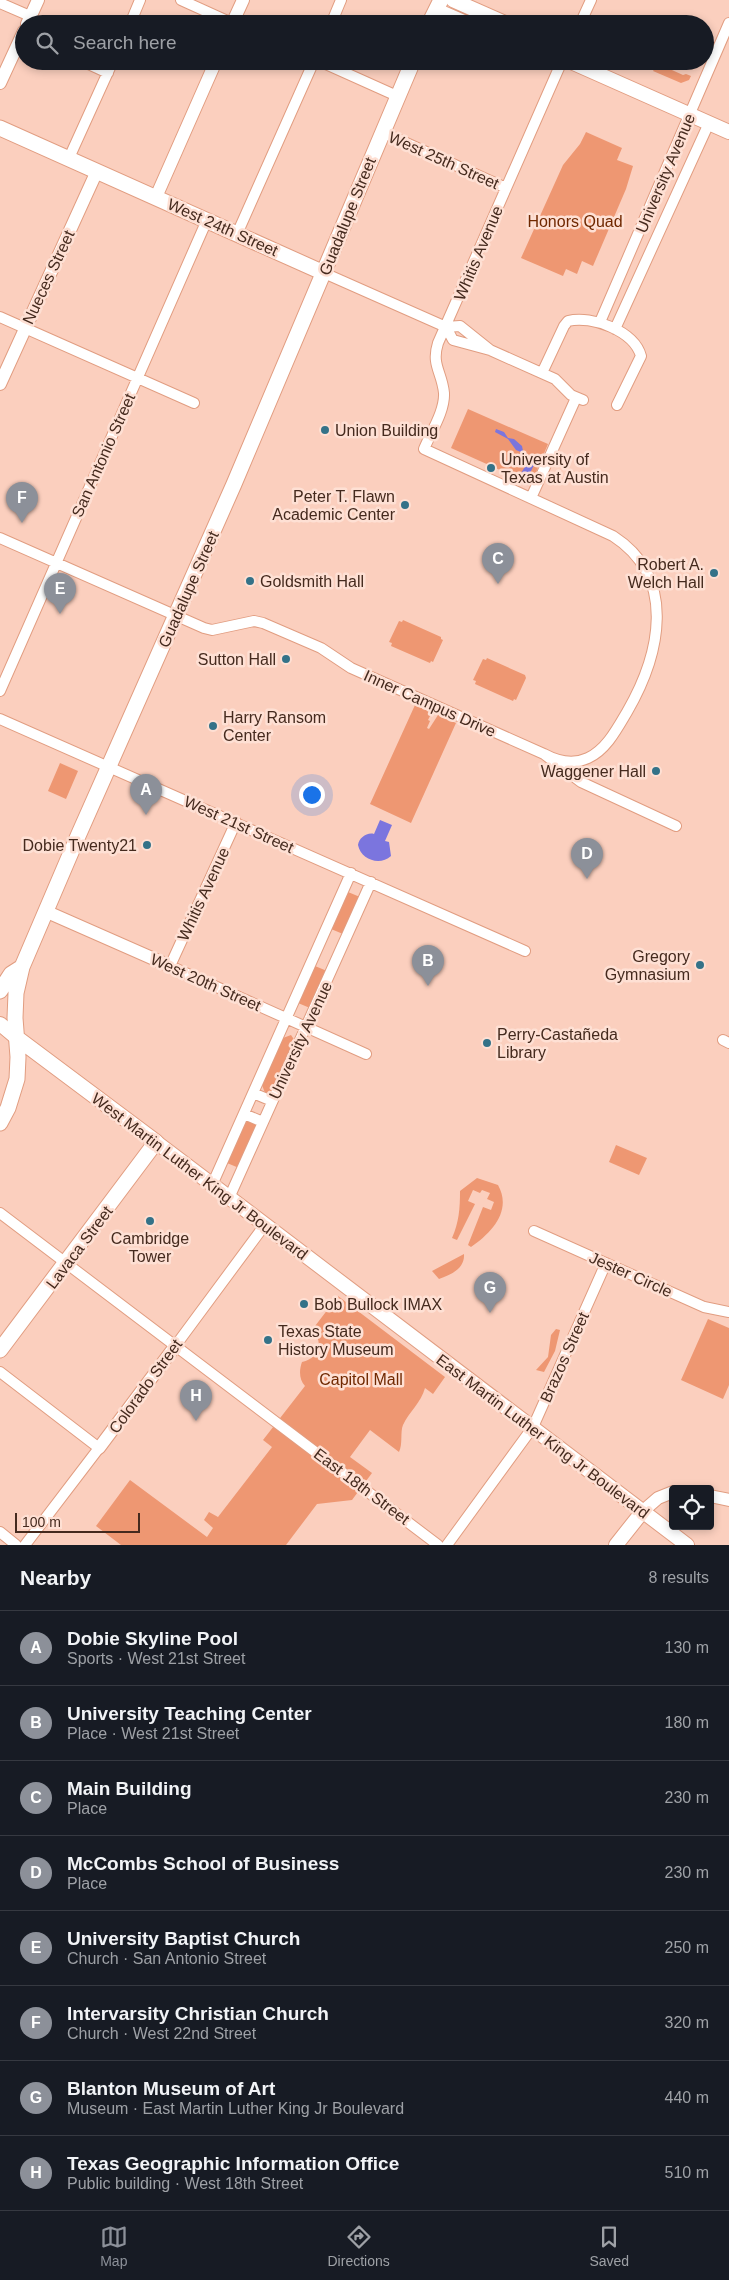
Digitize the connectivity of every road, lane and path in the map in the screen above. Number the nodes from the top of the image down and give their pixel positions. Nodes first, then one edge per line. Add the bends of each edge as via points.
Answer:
1 (38, 0) edge
2 (140, 0) edge
3 (180, 0) edge
4 (243, 0) edge
5 (341, 0) edge
6 (453, 0) edge
7 (591, 0) edge
8 (0, 3) edge
9 (438, 5) edge
10 (31, 15) edge
11 (134, 15) edge
12 (213, 15) edge
13 (237, 15) edge
14 (335, 15) edge
15 (454, 15) edge
16 (487, 15) edge
17 (584, 15) edge
18 (15, 18) edge
19 (729, 23) edge
20 (15, 50) edge
21 (714, 58) edge
22 (102, 70) edge
23 (109, 70) edge
24 (212, 70) edge
25 (310, 70) edge
26 (339, 70) edge
27 (409, 70) edge
28 (558, 70) edge
29 (589, 70) edge
30 (709, 70) edge
31 (108, 73) junction
32 (0, 83) edge
33 (397, 96) junction
34 (690, 115) junction
35 (709, 123) junction
36 (0, 128) edge
37 (382, 132) junction
38 (729, 132) edge
39 (69, 158) junction
40 (97, 171) junction
41 (662, 181) junction
42 (506, 188) junction
43 (679, 189) junction
44 (156, 197) junction
45 (207, 220) junction
46 (238, 234) junction
47 (634, 244) junction
48 (651, 250) junction
49 (324, 273) junction
50 (0, 317) edge
51 (600, 322) junction
52 (446, 327) junction
53 (25, 328) junction
54 (615, 329) junction
55 (490, 350) junction
56 (542, 373) junction
57 (136, 378) junction
58 (0, 384) edge
59 (194, 404) dead end
60 (617, 405) dead end
61 (532, 498) junction
62 (0, 538) edge
63 (56, 563) junction
64 (176, 616) junction
65 (0, 691) edge
66 (0, 719) edge
67 (544, 754) junction
68 (108, 766) junction
69 (236, 822) junction
70 (676, 826) dead end
71 (351, 873) junction
72 (371, 882) junction
73 (45, 911) junction
74 (525, 950) dead end
75 (170, 966) junction
76 (22, 967) junction
77 (0, 991) edge
78 (286, 1018) junction
79 (0, 1024) edge
80 (307, 1028) junction
81 (17, 1038) junction
82 (366, 1054) dead end
83 (253, 1093) junction
84 (272, 1101) junction
85 (244, 1114) junction
86 (262, 1122) junction
87 (0, 1123) edge
88 (156, 1142) junction
89 (212, 1186) junction
90 (228, 1198) junction
91 (0, 1213) edge
92 (264, 1226) junction
93 (534, 1231) dead end
94 (66, 1263) junction
95 (606, 1263) junction
96 (729, 1312) edge
97 (399, 1328) joint
98 (176, 1346) junction
99 (0, 1350) edge
100 (0, 1372) edge
101 (533, 1427) junction
102 (99, 1448) junction
103 (669, 1494) edge
104 (714, 1497) edge
105 (729, 1500) edge
106 (643, 1511) junction
107 (0, 1532) edge
108 (16, 1545) edge
109 (25, 1545) edge
110 (438, 1545) edge
111 (447, 1545) edge
112 (616, 1545) edge
113 (687, 1545) edge

1 - 10 street
2 - 11 street
3 - 12 street
4 - 13 street
5 - 14 street
6 - 16 main road
7 - 17 street
8 - 18 street
9 - 15 main road
19 - 21 street, University Avenue
20 - 32 street
22 - 31 street
23 - 31 street
24 - 44 street
25 - 46 street
26 - 33 street
27 - 33 main road, Guadalupe Street
28 - 42 street, Whitis Avenue
29 - 34 main road
30 - 34 street, University Avenue
31 - 39 street
33 - 37 main road, Guadalupe Street
34 - 35 main road
34 - 41 street, University Avenue
35 - 38 main road
35 - 43 street, University Avenue
36 - 39 main road, West 24th Street
37 - 42 street, West 25th Street
37 - 49 main road, Guadalupe Street
39 - 40 main road, West 24th Street
40 - 44 main road, West 24th Street
40 - 53 street, Nueces Street
41 - 43 street
41 - 47 street, University Avenue
42 - 52 street, Whitis Avenue
43 - 48 street, University Avenue
44 - 45 main road, West 24th Street
45 - 46 main road, West 24th Street
45 - 57 street, San Antonio Street
46 - 49 main road, West 24th Street
47 - 48 street
47 - 51 street, University Avenue
48 - 54 street, University Avenue
49 - 52 street, West 24th Street
49 - 64 main road, Guadalupe Street
50 - 53 street
51 - 54 street
51 - 56 street via 568,321
52 - 55 street, West 24th Street via 460,326
52 - 55 street, West 24th Street via 453,340
52 - 61 street, Whitis Avenue via 435,352 435,364 444,392 443,404 424,449
53 - 57 street
53 - 58 street, Nueces Street
54 - 60 street via 628,338 641,356
55 - 56 street, West 24th Street
56 - 61 street, West 24th Street via 560,382 580,399
57 - 59 street
57 - 63 street, San Antonio Street
61 - 67 street via 622,541 646,568 657,604 655,638 646,670 632,704 610,739 596,753 579,760 564,761
62 - 63 street, Inner Campus Drive
63 - 64 street, Inner Campus Drive
63 - 65 street, San Antonio Street
64 - 67 street, Inner Campus Drive via 212,630 249,622 264,623 321,648 351,668
64 - 68 main road, Guadalupe Street
66 - 68 street, West 21st Street
67 - 70 street, Inner Campus Drive via 581,782
68 - 69 street, West 21st Street
68 - 73 main road, Guadalupe Street
69 - 71 street, West 21st Street
69 - 75 street, Whitis Avenue
71 - 72 street, West 21st Street
71 - 78 street, University Avenue
72 - 74 street, West 21st Street
72 - 80 street, University Avenue
73 - 75 street, West 20th Street
73 - 76 main road, Guadalupe Street
75 - 78 street, West 20th Street
76 - 77 main road via 11,974
76 - 81 main road, Guadalupe Street via 16,993
78 - 80 street, West 20th Street
78 - 83 street, University Avenue
79 - 81 main road, West Martin Luther King Jr Boulevard
80 - 82 street, West 20th Street
80 - 84 street, University Avenue
81 - 87 main road, Guadalupe Street via 16,1086
81 - 88 main road, West Martin Luther King Jr Boulevard
83 - 84 street
83 - 85 street, University Avenue
84 - 86 street, University Avenue
85 - 86 street
85 - 89 street, University Avenue
86 - 90 street, University Avenue
88 - 89 main road, West Martin Luther King Jr Boulevard
88 - 94 main road, Lavaca Street
89 - 90 main road, West Martin Luther King Jr Boulevard
90 - 92 main road, West Martin Luther King Jr Boulevard
91 - 94 street, East 18th Street
92 - 97 main road, West Martin Luther King Jr Boulevard
92 - 98 street, Colorado Street
93 - 95 street, Jester Circle
94 - 98 street, East 18th Street
94 - 99 main road, Lavaca Street
95 - 96 street, Jester Circle via 704,1307
95 - 101 street, Brazos Street
97 - 101 main road, East Martin Luther King Jr Boulevard
98 - 102 street, Colorado Street
98 - 110 street, East 18th Street
100 - 102 street
101 - 106 main road, East Martin Luther King Jr Boulevard
101 - 111 street, Brazos Street
102 - 109 street, Colorado Street
103 - 106 street
104 - 105 street
106 - 112 main road
106 - 113 main road, East Martin Luther King Jr Boulevard
107 - 108 street

